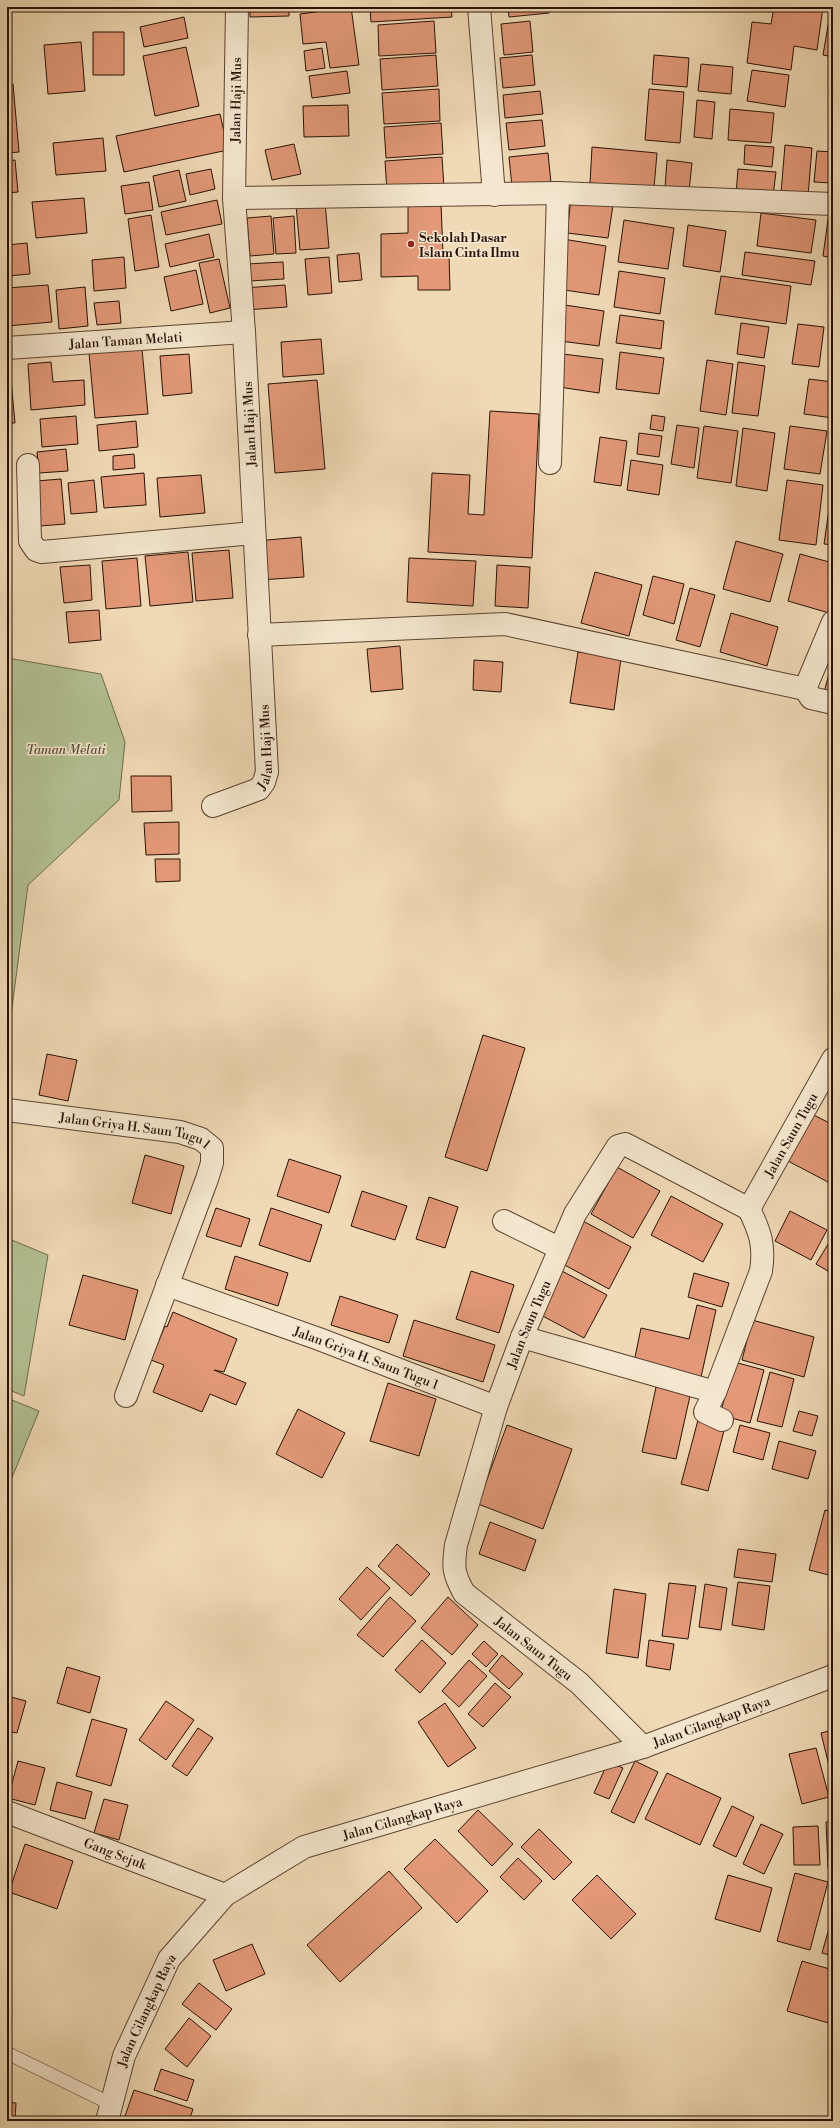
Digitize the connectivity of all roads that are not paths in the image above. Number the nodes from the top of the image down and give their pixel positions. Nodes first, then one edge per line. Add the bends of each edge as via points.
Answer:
1 (236, 7) edge
2 (479, 7) edge
3 (558, 194) junction
4 (494, 195) junction
5 (234, 198) junction
6 (833, 204) edge
7 (244, 332) junction
8 (7, 348) edge
9 (550, 463) dead end
10 (28, 466) dead end
11 (254, 532) junction
12 (833, 622) edge
13 (259, 635) junction
14 (805, 689) junction
15 (833, 703) edge
16 (213, 806) dead end
17 (833, 1059) edge
18 (7, 1110) edge
19 (749, 1209) junction
20 (504, 1221) dead end
21 (559, 1248) junction
22 (167, 1285) junction
23 (522, 1337) junction
24 (715, 1392) junction
25 (126, 1396) dead end
26 (496, 1407) junction
27 (722, 1420) dead end
28 (833, 1676) edge
29 (643, 1747) junction
30 (7, 1812) edge
31 (225, 1895) junction
32 (7, 2053) edge
33 (109, 2112) edge

1 - 5 street, Jalan Haji Mus
2 - 4 street
3 - 4 street
3 - 6 street
3 - 9 street
4 - 5 street
5 - 7 street, Jalan Haji Mus
7 - 8 street, Jalan Taman Melati
7 - 11 street, Jalan Haji Mus
10 - 11 street via 30,541 36,550 42,552
11 - 13 street, Jalan Haji Mus
12 - 14 street
13 - 14 street via 505,624
13 - 16 street, Jalan Haji Mus via 267,772 259,789
14 - 15 street via 811,698
17 - 19 street, Jalan Saun Tugu
18 - 22 street, Jalan Griya H. Saun Tugu 1 via 180,1132 201,1139 212,1148 208,1179
19 - 21 street, Jalan Saun Tugu via 621,1144 615,1149 575,1214
19 - 24 street via 761,1234 761,1271
20 - 21 street
21 - 23 street, Jalan Saun Tugu
22 - 25 street, Jalan Griya H. Saun Tugu 1
22 - 26 street, Jalan Griya H. Saun Tugu 1 via 319,1339
23 - 24 street
23 - 26 street, Jalan Saun Tugu
24 - 27 street via 705,1412
26 - 29 street, Jalan Saun Tugu via 456,1545 453,1566 455,1576 464,1593 579,1683
28 - 29 street, Jalan Cilangkap Raya
29 - 31 street, Jalan Cilangkap Raya via 304,1847
30 - 31 street, Gang Sejuk
31 - 33 street, Jalan Cilangkap Raya via 169,1960 124,2056
32 - 33 lane

